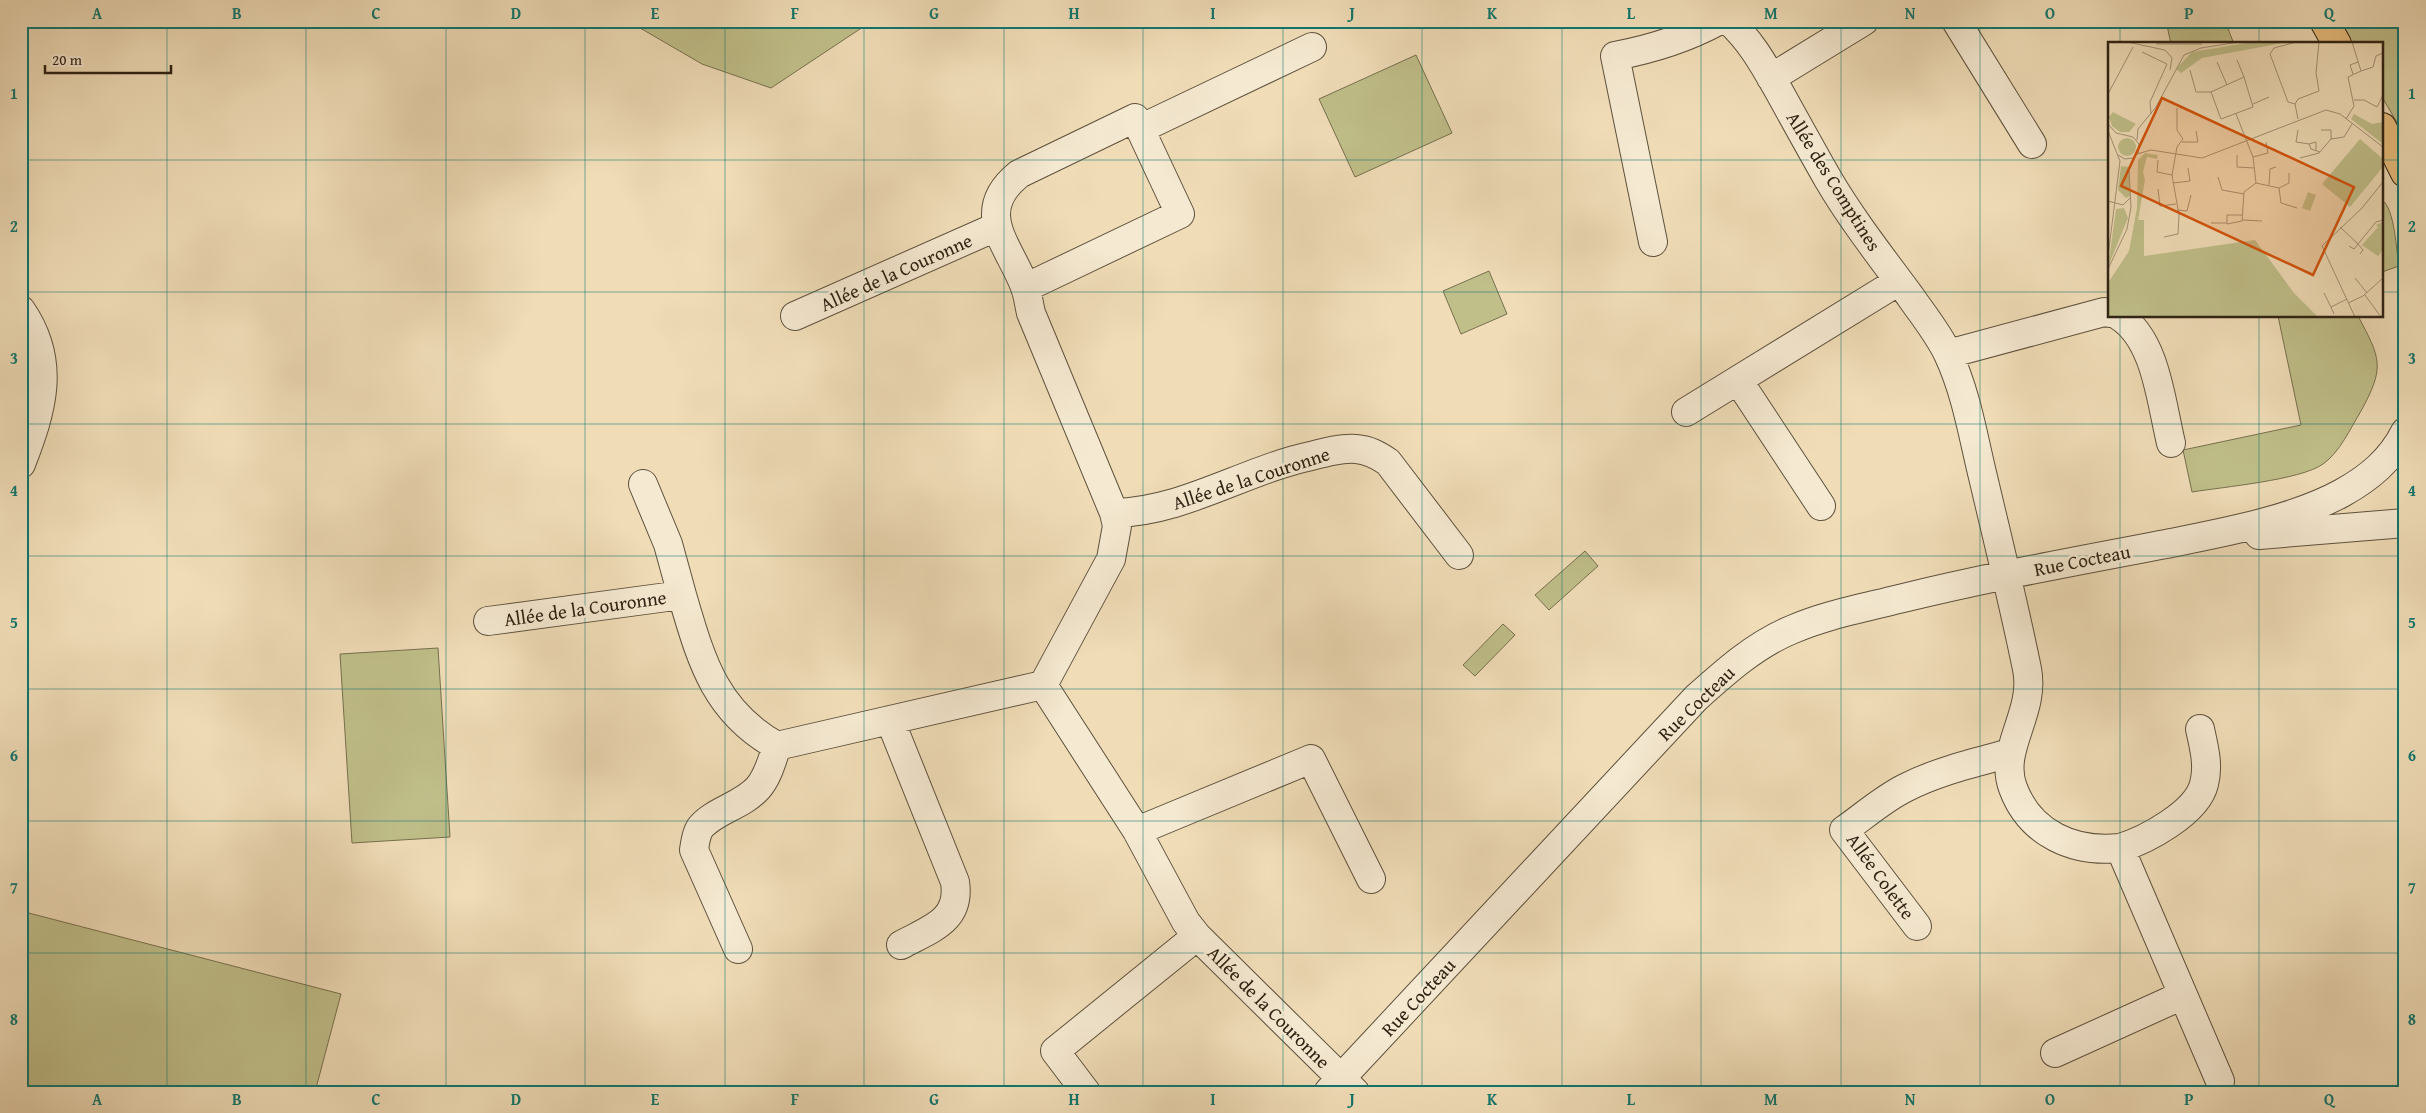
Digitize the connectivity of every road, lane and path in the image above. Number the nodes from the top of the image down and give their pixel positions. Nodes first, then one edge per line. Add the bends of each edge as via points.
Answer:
1 (1718, 21) edge
2 (1729, 21) edge
3 (1864, 21) edge
4 (1956, 21) edge
5 (2324, 21) edge
6 (2336, 42) edge
7 (1312, 48) dead end
8 (1771, 78) junction
9 (1140, 128) junction
10 (2384, 131) edge
11 (2032, 144) dead end
12 (2405, 174) edge
13 (996, 227) junction
14 (1653, 242) dead end
15 (1899, 281) junction
16 (1025, 288) junction
17 (21, 310) edge
18 (2108, 313) edge
19 (795, 316) dead end
20 (2122, 318) edge
21 (1948, 354) junction
22 (1738, 380) junction
23 (1686, 412) dead end
24 (2405, 432) edge
25 (2171, 443) dead end
26 (21, 464) edge
27 (642, 484) dead end
28 (1821, 506) dead end
29 (1114, 513) junction
30 (2405, 523) edge
31 (2196, 538) junction
32 (1459, 555) dead end
33 (2007, 575) junction
34 (682, 595) junction
35 (488, 621) dead end
36 (1043, 685) junction
37 (890, 720) junction
38 (2200, 729) dead end
39 (777, 746) junction
40 (2010, 753) junction
41 (1137, 831) junction
42 (2120, 848) junction
43 (1371, 879) dead end
44 (1917, 926) dead end
45 (1197, 936) junction
46 (901, 944) dead end
47 (738, 949) dead end
48 (2183, 995) junction
49 (2055, 1053) dead end
50 (2220, 1082) dead end
51 (1342, 1087) edge
52 (1086, 1092) edge

1 - 14 street via 1677,41 1616,56
2 - 8 street, Allée des Comptines via 1750,43
3 - 8 street
4 - 11 street
5 - 6 main road
7 - 9 street
8 - 15 street, Allée des Comptines via 1842,202
9 - 13 street, Allée de la Couronne via 1135,118 1019,174 1007,183 999,199
9 - 16 street via 1180,214
10 - 12 main road
13 - 16 street, Allée de la Couronne
13 - 19 street, Allée de la Couronne
15 - 21 street, Allée des Comptines
15 - 22 street
16 - 29 street, Allée de la Couronne via 1031,313
17 - 26 street via 30,323 39,349 42,397 37,422
18 - 21 street
20 - 25 street via 2130,323 2149,350
21 - 33 street, Allée des Comptines via 1963,394
22 - 23 street
22 - 28 street
24 - 31 street, Rue Cocteau via 2392,453 2373,473 2340,494 2295,513
27 - 34 street, Allée de la Couronne via 668,544
29 - 32 street, Allée de la Couronne via 1160,507 1302,458 1342,449 1358,449 1375,453 1388,462
29 - 36 street, Allée de la Couronne via 1117,526 1111,559
30 - 31 street, Rue Cocteau
31 - 33 street, Rue Cocteau
33 - 40 street via 2029,688 2026,708
33 - 51 street, Rue Cocteau via 1812,621 1746,656 1696,698
34 - 35 street, Allée de la Couronne
34 - 39 street, Allée de la Couronne via 702,660 715,687 742,721
36 - 37 street
36 - 41 street, Allée de la Couronne
37 - 39 street
37 - 46 street via 957,894 955,906 948,917
38 - 42 street via 2206,753 2204,786 2190,805 2159,832
39 - 47 street via 758,788 744,801 708,820 699,829 694,850
40 - 42 street via 2008,769 2019,802 2046,832 2064,842 2088,849
40 - 44 street, Allée Colette via 1946,770 1902,789 1844,830
41 - 43 street via 1312,759
41 - 45 street, Allée de la Couronne via 1186,922
42 - 48 street
45 - 51 street, Allée de la Couronne
45 - 52 street, Allée de la Couronne via 1055,1051
48 - 49 street
48 - 50 street

